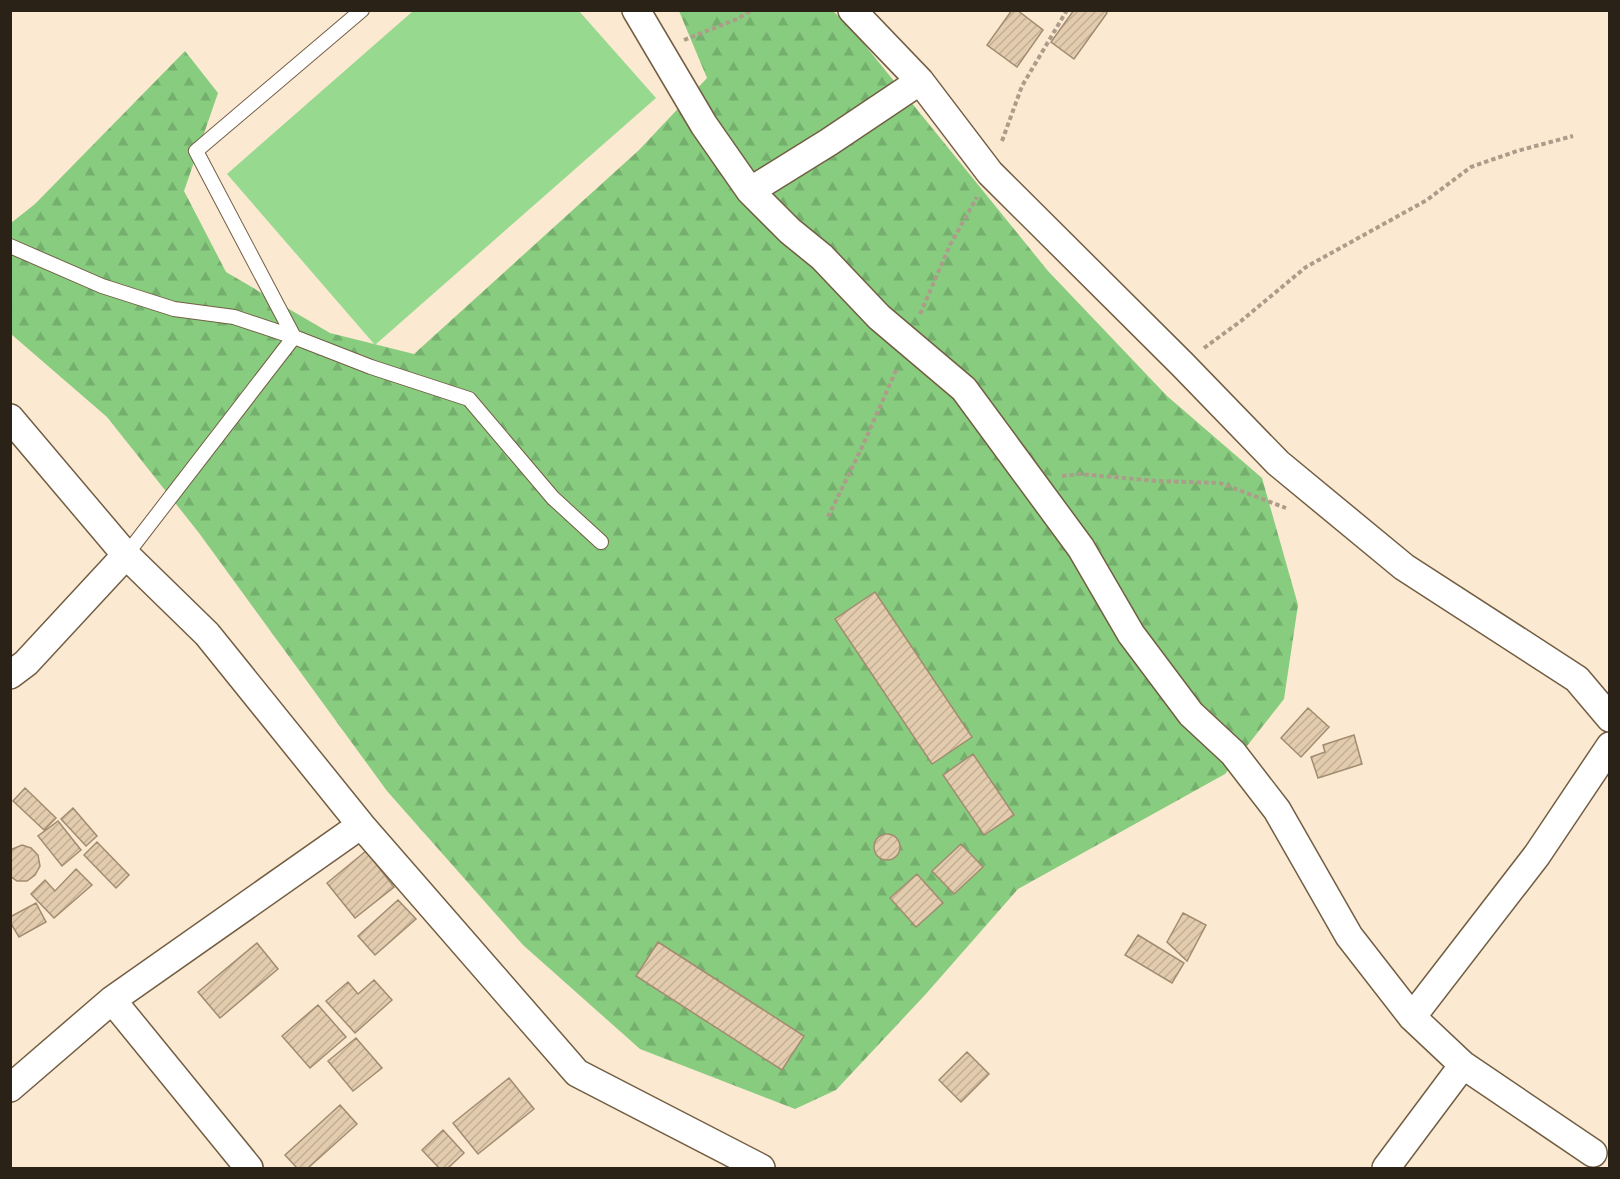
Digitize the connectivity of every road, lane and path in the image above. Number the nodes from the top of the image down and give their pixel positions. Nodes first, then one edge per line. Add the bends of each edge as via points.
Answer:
1 (362, 10) edge
2 (636, 10) edge
3 (752, 10) edge
4 (852, 10) edge
5 (1067, 10) edge
6 (654, 41) junction
7 (920, 81) junction
8 (1573, 136) dead end
9 (990, 173) junction
10 (750, 191) junction
11 (10, 246) edge
12 (294, 337) junction
13 (909, 341) junction
14 (1182, 364) junction
15 (10, 418) edge
16 (1031, 479) junction
17 (1297, 512) dead end
18 (828, 517) dead end
19 (601, 543) dead end
20 (126, 555) junction
21 (10, 675) edge
22 (1610, 718) edge
23 (1610, 746) edge
24 (361, 825) junction
25 (112, 1000) junction
26 (1412, 1017) junction
27 (1462, 1065) junction
28 (10, 1088) edge
29 (1593, 1153) dead end
30 (249, 1168) edge
31 (761, 1168) edge
32 (1386, 1168) edge

1 - 12 lane via 196,151
2 - 6 street
3 - 6 path via 683,40
4 - 7 street
5 - 9 path via 1023,86
6 - 10 street via 704,125
7 - 9 street
7 - 10 street
8 - 14 path via 1471,167 1427,200 1306,267
9 - 13 path via 950,245
9 - 14 street
10 - 13 street via 822,257 879,317
11 - 12 lane via 112,290 174,309 234,317
12 - 19 lane via 469,399 553,498
12 - 20 lane
13 - 16 street via 964,389
13 - 18 path
14 - 22 street via 1287,471 1404,567 1577,679
15 - 20 street
16 - 17 path via 1080,474 1220,483
16 - 26 street via 1081,548 1131,634 1191,714 1233,753 1277,810 1349,936
20 - 21 street via 26,663
20 - 24 street via 207,634
23 - 26 street via 1537,855
24 - 25 street
24 - 31 street via 577,1073
25 - 28 street
25 - 30 street
26 - 27 street
27 - 29 street
27 - 32 street

